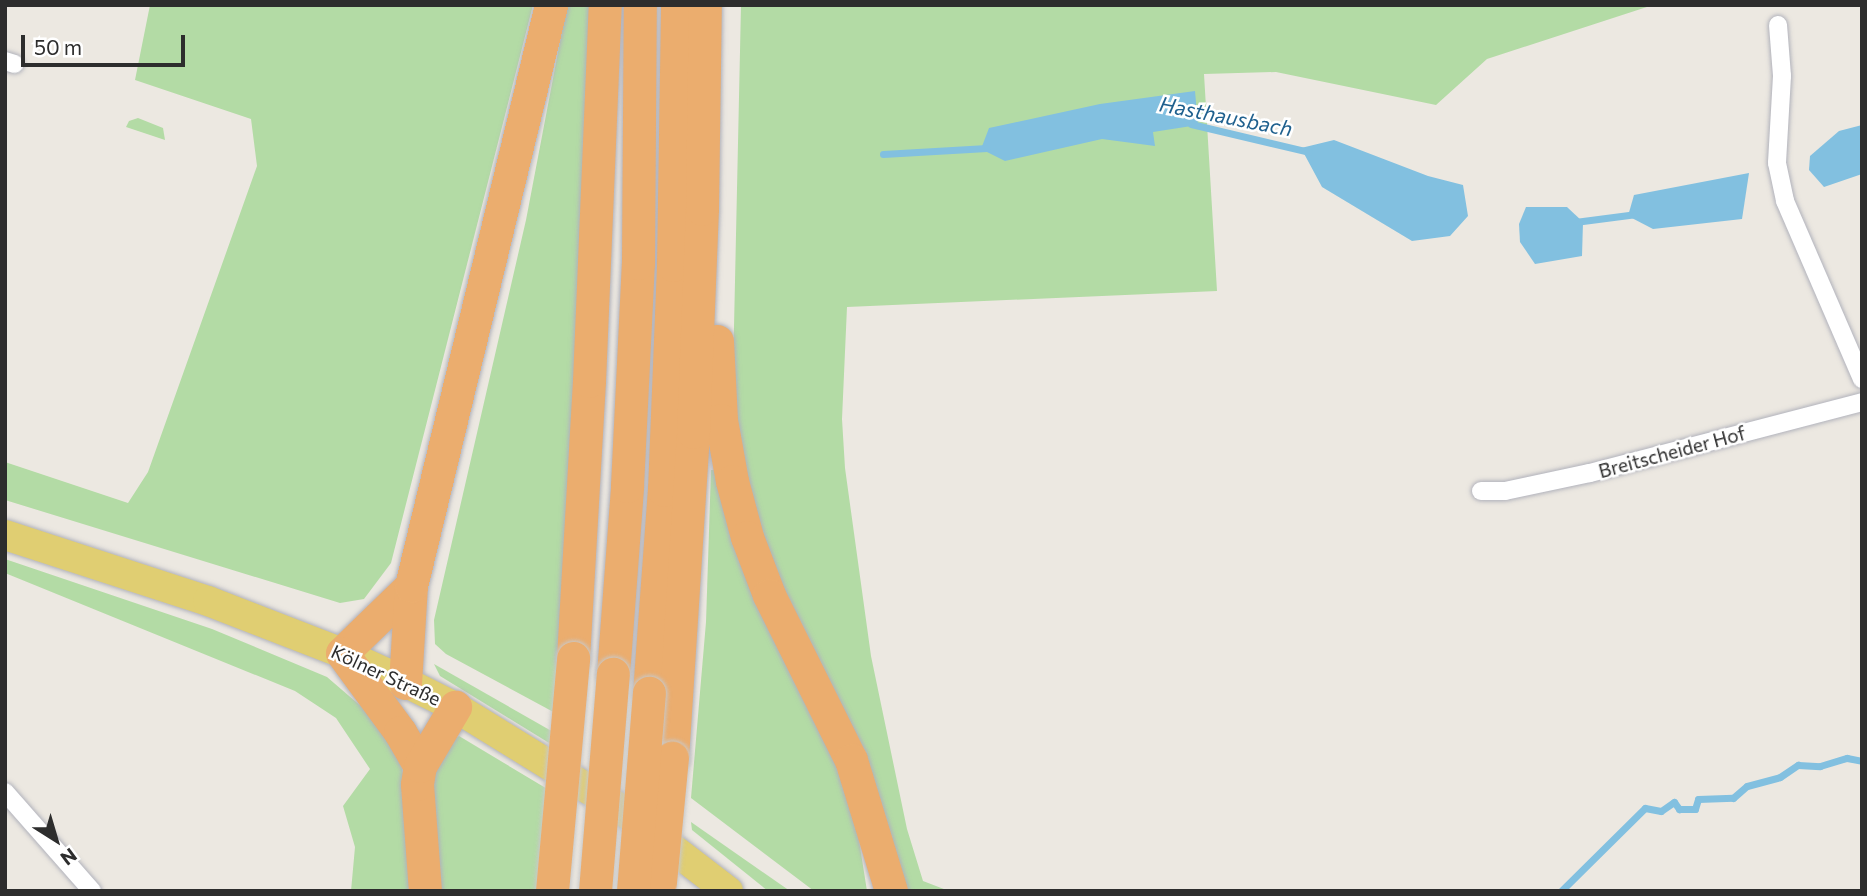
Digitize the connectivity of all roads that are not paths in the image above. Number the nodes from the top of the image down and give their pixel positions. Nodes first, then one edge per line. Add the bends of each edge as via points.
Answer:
1 (551, 5) edge
2 (605, 5) edge
3 (640, 5) edge
4 (677, 5) edge
5 (705, 5) edge
6 (1778, 25) dead end
7 (702, 209) junction
8 (1862, 379) edge
9 (1862, 402) edge
10 (1481, 491) dead end
11 (5, 535) edge
12 (411, 586) junction
13 (342, 653) junction
14 (405, 683) junction
15 (455, 707) junction
16 (420, 766) junction
17 (5, 792) edge
18 (876, 842) junction
19 (650, 888) edge
20 (92, 891) edge
21 (425, 891) edge
22 (552, 891) edge
23 (595, 891) edge
24 (728, 891) edge
25 (877, 891) edge
26 (891, 891) edge

1 - 12 highway
2 - 22 highway, bridge via 589,381
3 - 23 highway, bridge via 638,263 627,486
4 - 19 highway, bridge via 666,451 649,693
5 - 7 highway
6 - 8 street via 1782,76 1777,163 1785,201
7 - 18 highway via 718,292 721,420 740,511 769,595 840,732
7 - 19 highway, bridge via 672,758
9 - 10 street, Breitscheider Hof via 1590,473 1505,491
11 - 13 main road, Kölner Straße via 208,601
12 - 13 highway
12 - 14 highway
13 - 14 main road, Kölner Straße
13 - 16 highway
14 - 15 main road, Kölner Straße
15 - 16 highway
15 - 24 main road, Kölner Straße via 621,809
16 - 21 highway via 417,784
17 - 20 street
18 - 25 highway
18 - 26 highway

